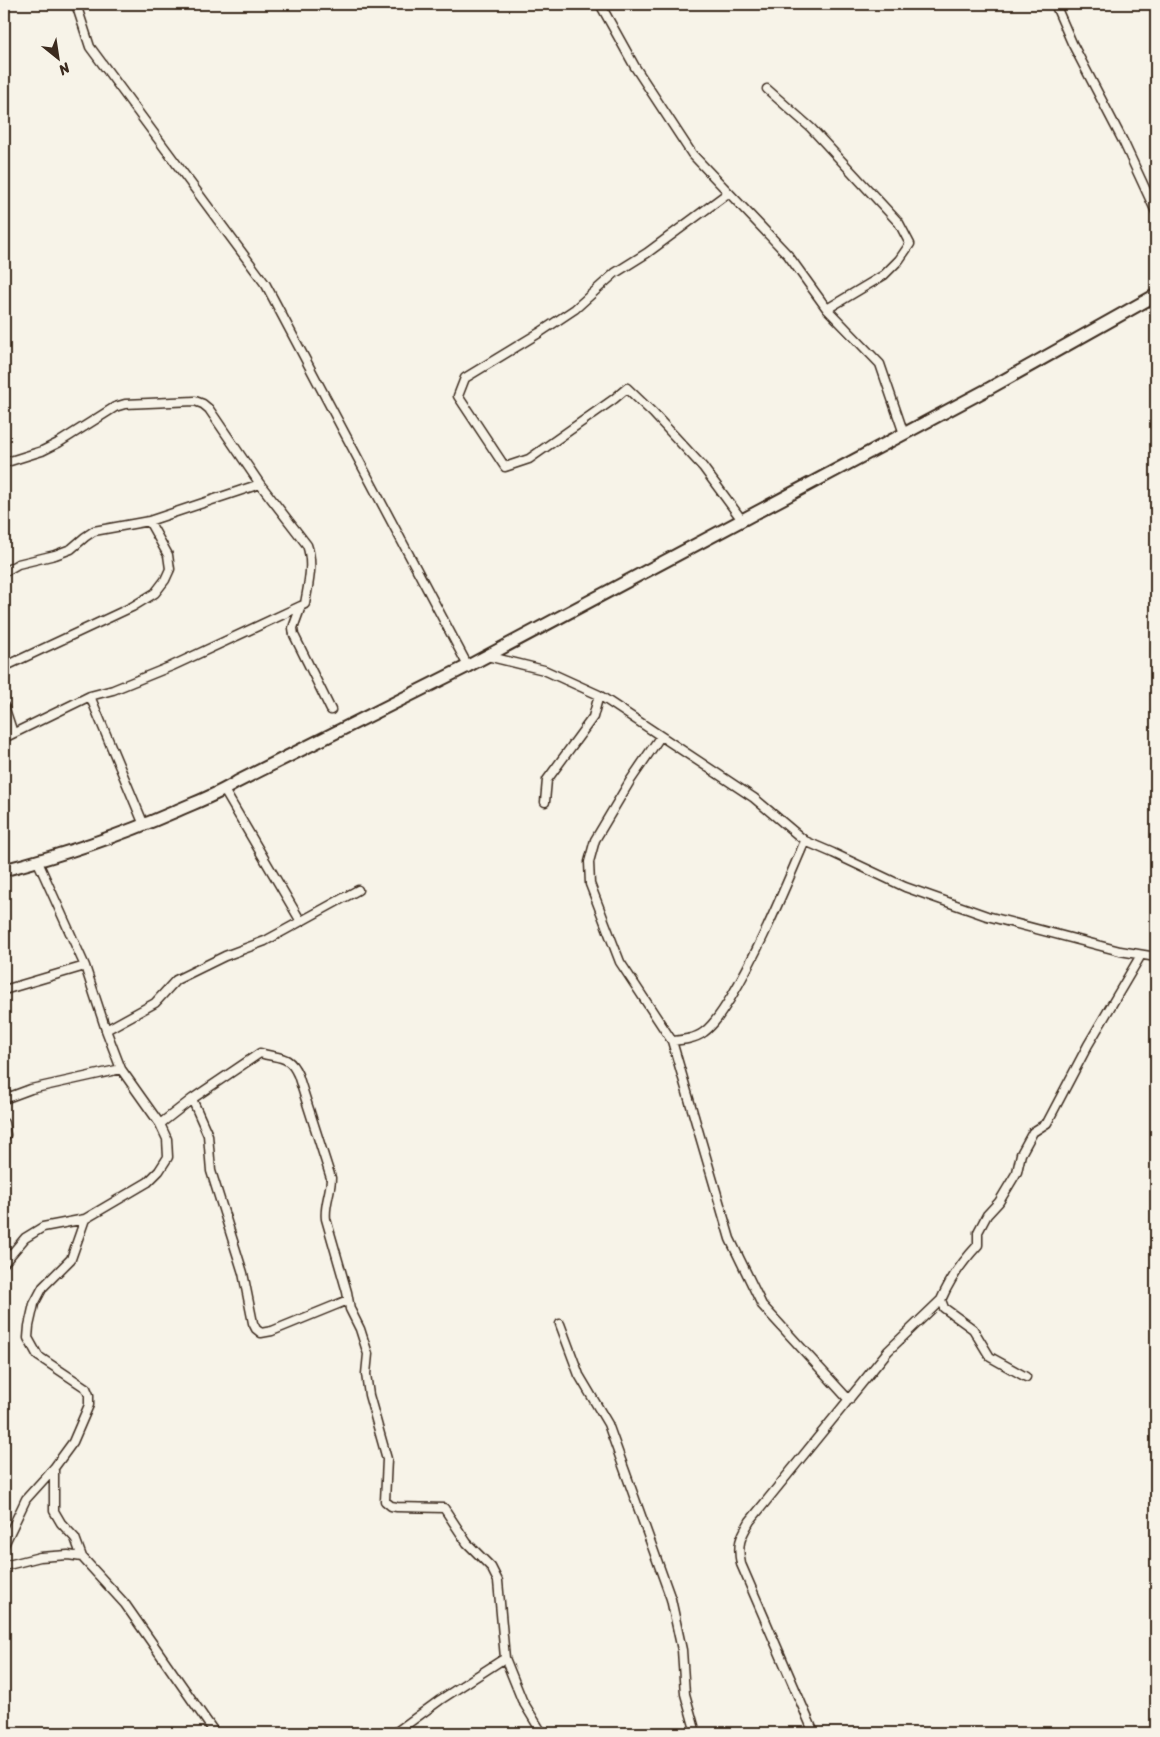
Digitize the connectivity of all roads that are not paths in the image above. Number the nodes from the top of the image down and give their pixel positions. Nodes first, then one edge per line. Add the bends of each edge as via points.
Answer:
1 (76, 4) edge
2 (600, 4) edge
3 (1055, 4) edge
4 (767, 89) dead end
5 (728, 192) junction
6 (1156, 212) edge
7 (1156, 295) edge
8 (827, 309) junction
9 (904, 434) junction
10 (4, 463) edge
11 (260, 484) junction
12 (742, 520) junction
13 (149, 521) junction
14 (4, 572) edge
15 (301, 606) junction
16 (486, 656) junction
17 (4, 666) edge
18 (468, 666) junction
19 (599, 695) junction
20 (90, 696) junction
21 (4, 706) edge
22 (331, 710) dead end
23 (13, 733) junction
24 (660, 737) junction
25 (4, 738) edge
26 (224, 790) junction
27 (545, 802) dead end
28 (144, 825) junction
29 (805, 841) junction
30 (38, 862) junction
31 (4, 870) edge
32 (358, 890) dead end
33 (300, 920) junction
34 (1141, 955) junction
35 (1156, 957) edge
36 (85, 966) junction
37 (4, 990) edge
38 (106, 1030) junction
39 (672, 1041) junction
40 (121, 1070) junction
41 (4, 1099) edge
42 (192, 1099) junction
43 (4, 1123) edge
44 (160, 1124) junction
45 (4, 1138) edge
46 (85, 1219) junction
47 (4, 1263) edge
48 (348, 1300) junction
49 (941, 1300) junction
50 (560, 1324) dead end
51 (1026, 1377) dead end
52 (849, 1400) junction
53 (54, 1468) junction
54 (4, 1545) edge
55 (82, 1557) junction
56 (4, 1566) edge
57 (505, 1658) junction
58 (215, 1733) edge
59 (395, 1733) edge
60 (542, 1733) edge
61 (696, 1733) edge
62 (813, 1733) edge

1 - 18 street via 90,47 266,285
2 - 5 street via 635,67 692,154
3 - 6 street
4 - 8 street via 811,128 899,223 910,244 884,275
5 - 8 street via 788,255
5 - 12 street via 647,253 614,273 575,309 464,378 458,396 505,468 529,458 627,388 703,467
7 - 9 main road
8 - 9 street via 880,364
9 - 12 main road
10 - 11 street via 58,443 115,407 195,401 209,409
11 - 13 street
11 - 15 street via 307,545 311,555 305,604
12 - 16 main road
13 - 14 street via 94,531 71,550 18,564
13 - 17 street via 168,555 170,569 155,593 132,607
15 - 20 street via 172,666
15 - 22 street via 293,628 294,635
16 - 18 main road
16 - 19 street via 544,670
18 - 26 main road
19 - 24 street
19 - 27 street via 593,717 547,780
20 - 23 street
20 - 28 street
21 - 23 street
23 - 25 street
24 - 29 street via 754,798
24 - 39 street via 595,840 589,862 590,884 620,962
26 - 28 main road
26 - 33 street
28 - 30 main road
29 - 34 street via 905,887 987,916
29 - 39 street via 762,938 720,1015 705,1032 690,1039
30 - 31 main road
30 - 36 street
32 - 33 street
33 - 38 street via 265,941 176,980 155,1003
34 - 35 street
34 - 49 street via 1047,1123 1033,1132 1021,1154 1017,1172 978,1232 978,1245 962,1262
36 - 37 street
36 - 38 street
38 - 40 street
39 - 52 street via 730,1239 762,1305
40 - 41 street via 31,1089
40 - 44 street
42 - 44 street
42 - 48 street via 208,1135 211,1171 243,1273 256,1329 261,1333 272,1331
42 - 48 street via 260,1053 280,1056 294,1065 331,1178 326,1219
43 - 45 street
44 - 46 street via 167,1140 168,1157 159,1171 148,1182
46 - 47 street via 43,1228 25,1238
46 - 53 street via 71,1259 43,1287 34,1304 29,1326 28,1338 38,1356 86,1388 89,1395 89,1405 73,1442
48 - 57 street via 368,1354 369,1395 387,1459 385,1501 397,1507 444,1508 464,1539 491,1568 498,1581
49 - 51 street via 944,1308 973,1329 990,1357
49 - 52 street via 888,1351
50 - 61 street via 579,1375 608,1424 672,1599 682,1650 685,1694
52 - 62 street via 750,1521 739,1541 741,1564
53 - 54 street via 26,1499
53 - 55 street via 54,1511 75,1538
55 - 56 street via 40,1557
55 - 58 street via 125,1604
57 - 59 street
57 - 60 street via 522,1700

